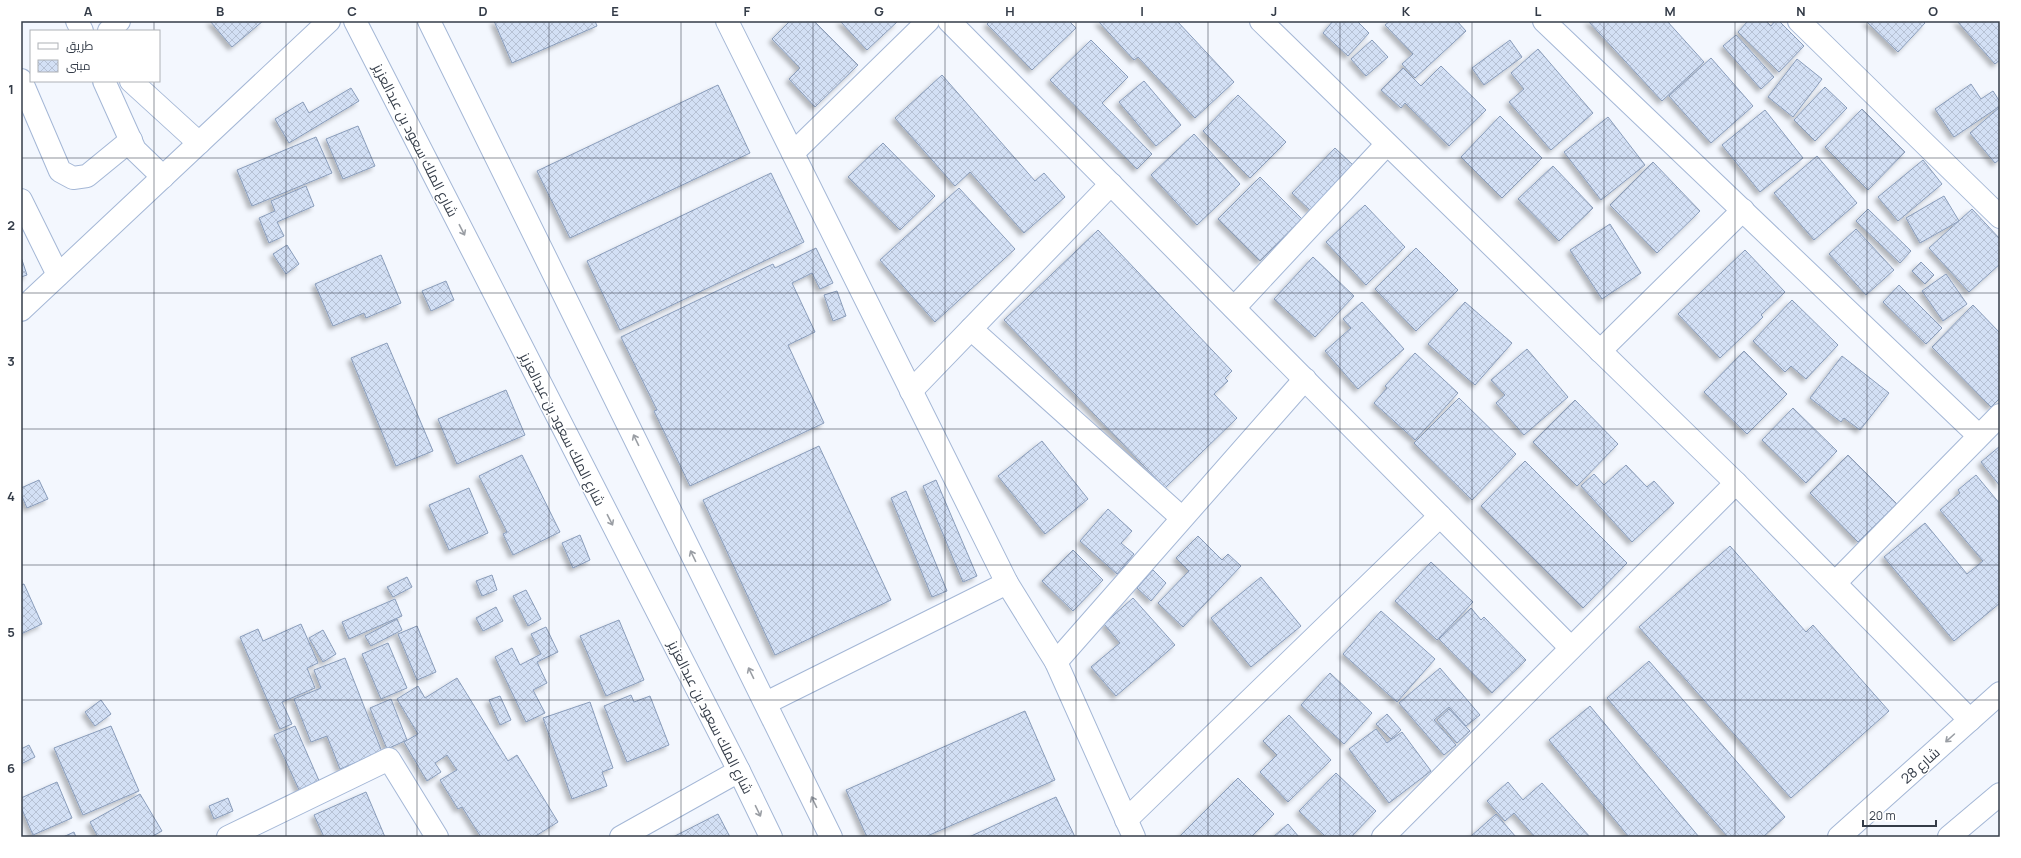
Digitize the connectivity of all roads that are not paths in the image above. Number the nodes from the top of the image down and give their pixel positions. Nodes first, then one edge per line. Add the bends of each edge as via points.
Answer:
1 (77, 21) edge
2 (119, 21) edge
3 (329, 21) edge
4 (354, 21) edge
5 (428, 21) edge
6 (727, 21) edge
7 (928, 21) edge
8 (949, 21) edge
9 (1261, 21) edge
10 (1544, 21) edge
11 (1799, 21) edge
12 (82, 30) edge
13 (110, 30) edge
14 (21, 80) edge
15 (104, 82) edge
16 (132, 82) edge
17 (131, 140) junction
18 (199, 143) junction
19 (1388, 144) junction
20 (793, 154) junction
21 (163, 177) junction
22 (1111, 184) junction
23 (21, 200) edge
24 (1743, 210) junction
25 (2000, 217) edge
26 (58, 275) junction
27 (1234, 308) junction
28 (21, 310) edge
29 (971, 329) junction
30 (1600, 351) junction
31 (1305, 379) junction
32 (911, 391) junction
33 (2000, 415) edge
34 (1978, 435) junction
35 (1736, 483) junction
36 (1440, 516) junction
37 (1182, 518) junction
38 (1836, 582) junction
39 (1007, 583) junction
40 (1571, 648) junction
41 (1056, 662) junction
42 (2000, 693) edge
43 (766, 703) junction
44 (1970, 720) junction
45 (739, 771) junction
46 (2000, 794) edge
47 (1130, 828) edge
48 (228, 837) edge
49 (437, 837) edge
50 (621, 837) edge
51 (771, 837) edge
52 (831, 837) edge
53 (1383, 837) edge
54 (1839, 837) edge
55 (1949, 837) edge

1 - 12 street
2 - 13 street
3 - 18 street
4 -> 45 street, شارع الملك سعود بن عبدالعزيز
43 -> 5 street
6 - 20 street
7 - 20 street
8 - 22 street
9 - 19 street
10 - 24 street
11 - 25 street
14 - 17 street via 60,172 73,178 87,176
15 - 17 street
16 - 18 street
17 - 21 street via 135,150
18 - 21 street
19 - 27 street
19 - 30 street
20 - 32 street
21 - 26 street
22 - 27 street
22 - 29 street
23 - 26 street
24 - 30 street
24 - 34 street
26 - 28 street
27 - 31 street
29 - 32 street
29 - 37 street
30 - 35 street
31 - 36 street
31 - 37 street
32 - 39 street
33 - 34 street
34 - 38 street
35 - 38 street
35 - 40 street
36 - 40 street
36 - 47 street
37 - 41 street
38 - 44 street
39 - 41 street
39 - 43 street
40 - 53 street
41 - 47 street
42 - 44 street, شارع 28
52 -> 43 street
44 -> 54 street, شارع 28
45 - 50 street
45 -> 51 street, شارع الملك سعود بن عبدالعزيز
46 - 55 street
48 - 49 street via 389,759

